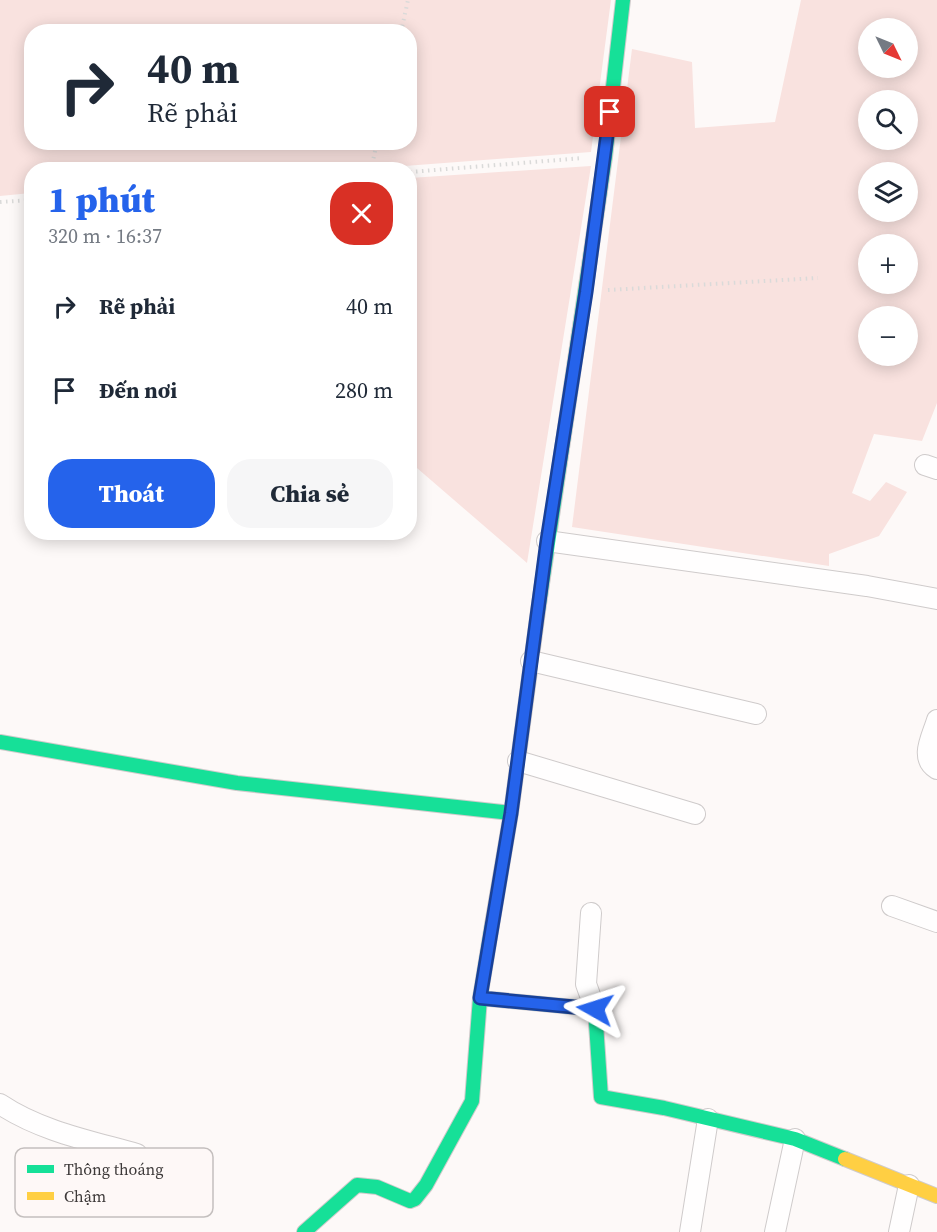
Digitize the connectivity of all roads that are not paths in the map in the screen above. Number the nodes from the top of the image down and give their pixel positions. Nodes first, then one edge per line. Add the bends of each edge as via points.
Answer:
1 (623, 0) edge
2 (547, 541) junction
3 (937, 598) edge
4 (531, 661) junction
5 (756, 714) dead end
6 (937, 720) edge
7 (0, 742) edge
8 (518, 761) junction
9 (937, 769) edge
10 (511, 813) junction
11 (695, 814) dead end
12 (892, 906) dead end
13 (591, 913) dead end
14 (937, 922) edge
15 (480, 998) junction
16 (595, 1009) junction
17 (0, 1104) edge
18 (708, 1119) junction
19 (795, 1139) junction
20 (117, 1148) edge
21 (909, 1185) junction
22 (937, 1196) edge
23 (304, 1232) edge
24 (690, 1232) edge
25 (775, 1232) edge
26 (899, 1232) edge

1 - 2 street via 586,292
2 - 3 street
2 - 4 street
4 - 5 street
4 - 8 street
6 - 9 street via 926,754 930,765
7 - 10 street via 237,783
8 - 10 street
8 - 11 street
10 - 15 street
12 - 14 street
13 - 16 street via 586,984
15 - 16 street
15 - 23 street via 472,1101 420,1193 410,1201 362,1183
16 - 18 street via 601,1097
17 - 20 street via 62,1132
18 - 19 street
18 - 24 street
19 - 21 street
19 - 25 street
21 - 22 street
21 - 26 street

